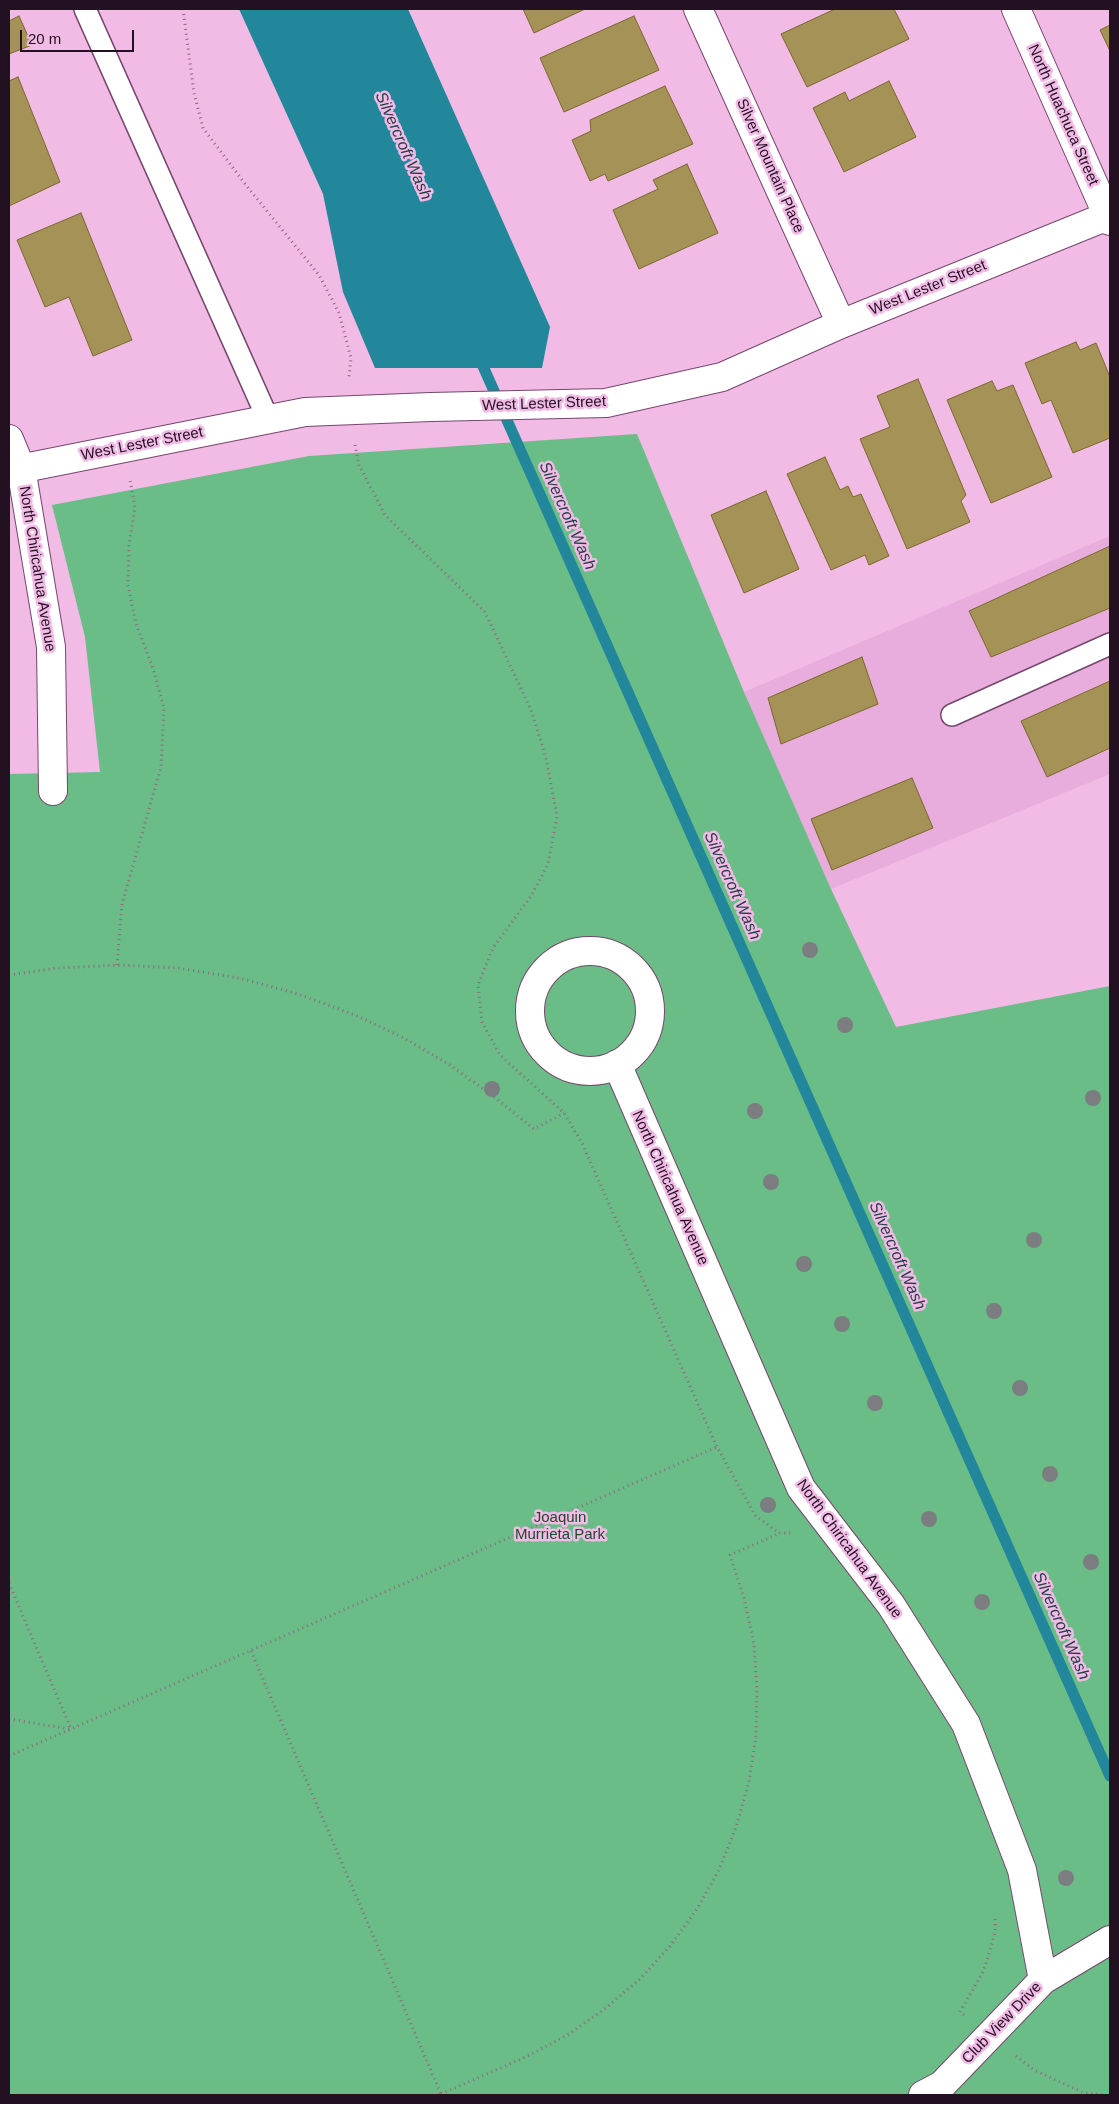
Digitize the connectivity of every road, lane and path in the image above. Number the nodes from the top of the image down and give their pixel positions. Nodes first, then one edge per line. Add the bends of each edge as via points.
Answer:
1 (85, 9) edge
2 (698, 9) edge
3 (1016, 9) edge
4 (1110, 218) edge
5 (841, 324) junction
6 (268, 419) junction
7 (9, 439) edge
8 (125, 447) junction
9 (15, 469) edge
10 (1110, 644) edge
11 (952, 715) dead end
12 (53, 791) dead end
13 (117, 965) junction
14 (9, 975) edge
15 (617, 1064) junction
16 (564, 1113) dead end
17 (717, 1446) dead end
18 (779, 1533) dead end
19 (9, 1583) edge
20 (250, 1651) junction
21 (9, 1718) edge
22 (71, 1729) junction
23 (9, 1756) edge
24 (1110, 1940) edge
25 (1043, 1980) junction
26 (439, 2094) edge
27 (923, 2095) edge

1 - 6 lane
2 - 5 street, Silver Mountain Place
3 - 4 street, North Huachuca Street
4 - 5 street, West Lester Street
5 - 6 street, West Lester Street via 722,377 606,403 305,412
6 - 8 street, West Lester Street
7 - 9 street, North Chiricahua Avenue
8 - 9 street, West Lester Street
8 - 13 path via 135,507 129,545 128,585 136,624 164,708 161,768 122,904
9 - 12 street, North Chiricahua Avenue via 51,647
10 - 11 lane
13 - 14 path via 57,968
13 - 16 path via 239,978 298,994 404,1038 494,1096 534,1130
15 - 15 street via 634,1052 646,1035 650,1015 648,994 639,975 624,961 605,952 584,950 564,956 537,982 530,1000 530,1019 536,1037 547,1053 562,1064 580,1070 599,1070
15 - 25 street, North Chiricahua Avenue via 801,1488 892,1605 966,1724 1022,1870
17 - 20 path
18 - 26 path via 730,1555 754,1644 758,1690 756,1736 749,1782 736,1827 719,1870 697,1909 670,1946 606,2008 569,2034 530,2055
19 - 22 path
20 - 22 path
20 - 26 path
21 - 22 path
22 - 23 path
24 - 25 street, Club View Drive
25 - 27 street, Club View Drive via 942,2085

